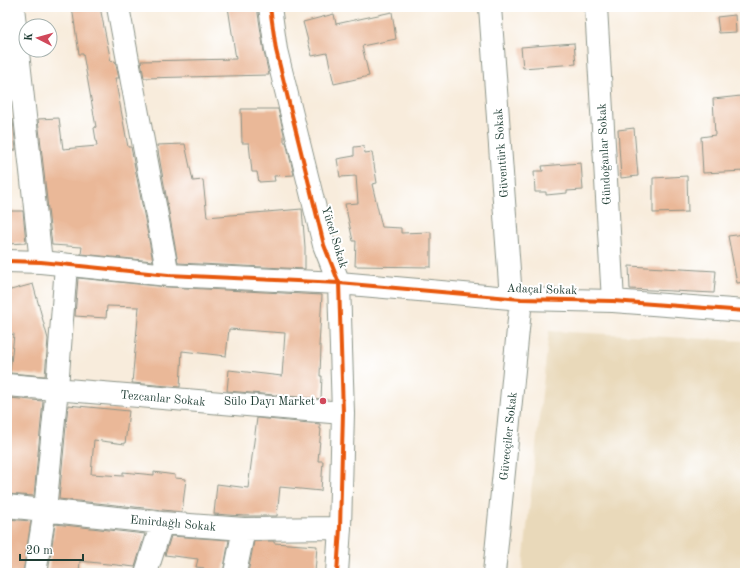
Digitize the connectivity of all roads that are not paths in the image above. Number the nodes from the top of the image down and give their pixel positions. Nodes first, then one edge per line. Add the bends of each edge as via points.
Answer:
1 (13, 7) edge
2 (118, 7) edge
3 (270, 7) edge
4 (490, 7) edge
5 (596, 7) edge
6 (7, 261) edge
7 (41, 262) junction
8 (66, 265) junction
9 (168, 275) junction
10 (339, 283) junction
11 (516, 299) junction
12 (612, 301) junction
13 (745, 311) edge
14 (7, 385) edge
15 (57, 388) junction
16 (343, 413) junction
17 (7, 506) edge
18 (45, 510) junction
19 (162, 523) junction
20 (340, 528) junction
21 (244, 529) junction
22 (34, 573) edge
23 (146, 573) edge
24 (235, 573) edge
25 (336, 573) edge
26 (494, 573) edge

1 - 7 street
2 - 9 street
3 - 10 street, Yücel Sokak via 276,50 324,245
4 - 11 street, Güventürk Sokak
5 - 12 street, Gündoğanlar Sokak
6 - 7 street, Adaçal Sokak
7 - 8 street, Adaçal Sokak
8 - 9 street, Adaçal Sokak
8 - 15 street
9 - 10 street, Adaçal Sokak
10 - 11 street, Adaçal Sokak
10 - 16 street, Yücel Sokak
11 - 12 street, Adaçal Sokak
11 - 26 street, Güvecçiler Sokak
12 - 13 street, Adaçal Sokak
14 - 15 street, Tezcanlar Sokak
15 - 16 street, Tezcanlar Sokak
15 - 18 street
16 - 20 street, Yücel Sokak
17 - 18 street, Emirdağlı Sokak
18 - 19 street, Emirdağlı Sokak
18 - 22 street
19 - 21 street, Emirdağlı Sokak
19 - 23 street
20 - 21 street, Emirdağlı Sokak
20 - 25 street, Yücel Sokak
21 - 24 street

